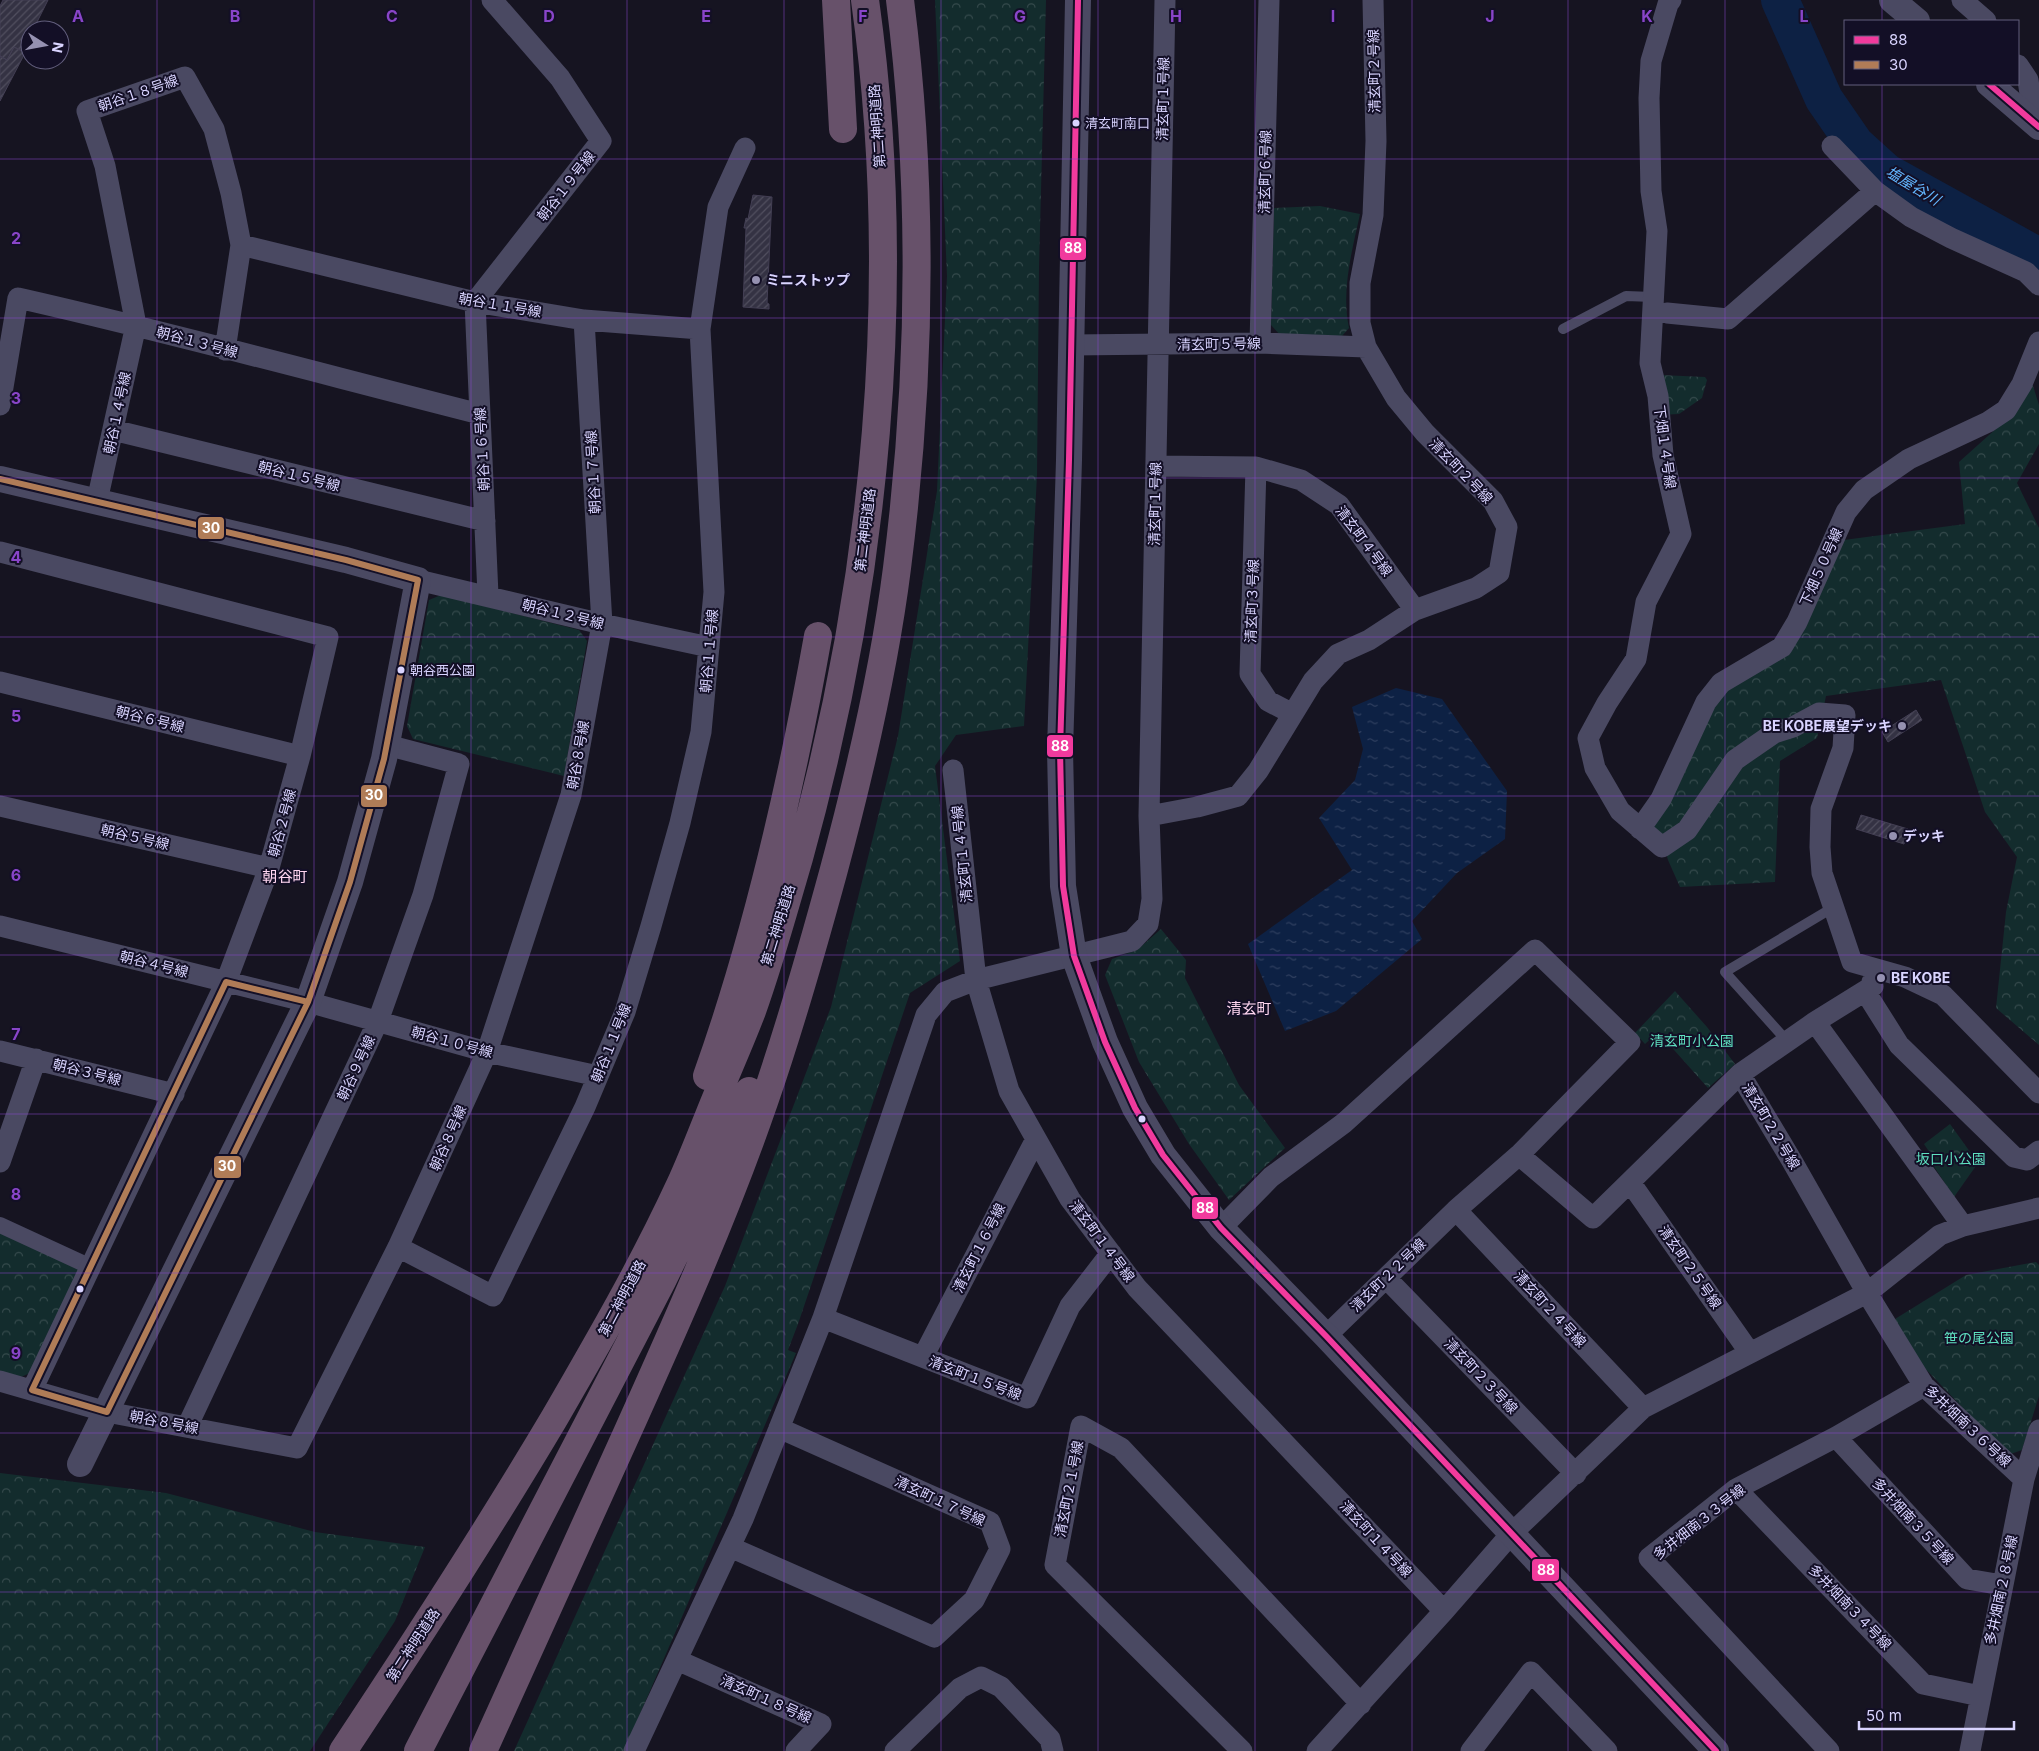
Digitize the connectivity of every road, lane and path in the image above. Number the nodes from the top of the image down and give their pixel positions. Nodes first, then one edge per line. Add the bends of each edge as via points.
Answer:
1 (492, 0) edge
2 (836, 0) edge
3 (865, 0) edge
4 (900, 0) edge
5 (1078, 0) edge
6 (1164, 0) edge
7 (1269, 0) edge
8 (1373, 0) edge
9 (1671, 0) edge
10 (1892, 0) edge
11 (1962, 0) edge
12 (1916, 20) edge
13 (1985, 20) edge
14 (2019, 66) edge
15 (1991, 85) edge
16 (2036, 124) edge
17 (843, 129) dead end
18 (1832, 146) dead end
19 (744, 148) dead end
20 (1875, 191) junction
21 (241, 245) junction
22 (2039, 285) edge
23 (1653, 297) junction
24 (475, 302) junction
25 (1667, 314) dead end
26 (584, 320) junction
27 (136, 325) junction
28 (1563, 328) dead end
29 (700, 329) junction
30 (2039, 342) edge
31 (1260, 343) junction
32 (1071, 345) junction
33 (1159, 345) junction
34 (1366, 347) junction
35 (225, 350) junction
36 (0, 405) edge
37 (480, 414) junction
38 (113, 430) junction
39 (1156, 466) junction
40 (1256, 467) junction
41 (0, 479) edge
42 (97, 501) junction
43 (485, 521) junction
44 (0, 552) edge
45 (418, 580) junction
46 (488, 595) junction
47 (1415, 610) junction
48 (602, 624) junction
49 (818, 636) dead end
50 (709, 647) junction
51 (0, 682) edge
52 (1293, 714) junction
53 (387, 745) junction
54 (300, 756) junction
55 (953, 770) dead end
56 (0, 806) edge
57 (1148, 816) junction
58 (1640, 829) junction
59 (844, 831) junction
60 (269, 868) junction
61 (1834, 907) junction
62 (0, 926) edge
63 (1074, 956) junction
64 (1867, 967) junction
65 (976, 980) junction
66 (226, 982) junction
67 (1865, 991) junction
68 (308, 1002) junction
69 (378, 1021) junction
70 (1815, 1022) junction
71 (1787, 1041) junction
72 (0, 1050) edge
73 (487, 1052) junction
74 (36, 1059) junction
75 (1740, 1074) junction
76 (598, 1076) junction
77 (2039, 1093) edge
78 (174, 1094) junction
79 (1036, 1139) junction
80 (2039, 1151) edge
81 (1519, 1155) junction
82 (0, 1162) edge
83 (1630, 1182) junction
84 (2039, 1208) edge
85 (1456, 1210) junction
86 (0, 1225) edge
87 (1963, 1226) junction
88 (1221, 1228) junction
89 (398, 1247) junction
90 (1111, 1253) junction
91 (91, 1267) junction
92 (636, 1272) junction
93 (1386, 1278) junction
94 (1867, 1293) junction
95 (823, 1318) junction
96 (1326, 1336) junction
97 (1750, 1353) junction
98 (923, 1357) junction
99 (0, 1381) edge
100 (1924, 1386) junction
101 (32, 1390) junction
102 (1643, 1408) junction
103 (107, 1412) junction
104 (187, 1427) junction
105 (779, 1428) junction
106 (2039, 1430) edge
107 (1836, 1437) junction
108 (80, 1464) dead end
109 (1576, 1474) junction
110 (2024, 1479) junction
111 (1736, 1489) junction
112 (1511, 1534) junction
113 (730, 1547) junction
114 (2002, 1585) junction
115 (1444, 1612) junction
116 (677, 1660) junction
117 (1980, 1696) junction
118 (1361, 1704) junction
119 (1821, 1749) edge
120 (343, 1751) edge
121 (418, 1751) edge
122 (483, 1751) edge
123 (634, 1751) edge
124 (796, 1751) edge
125 (895, 1751) edge
126 (1053, 1751) edge
127 (1242, 1751) edge
128 (1317, 1751) edge
129 (1471, 1751) edge
130 (1607, 1751) edge
131 (1716, 1751) edge
132 (1970, 1751) edge

1 - 24 street, 朝谷１９号線 via 560,78 601,141
2 - 17 highway
3 - 92 highway, 第二神明道路 via 877,105 882,281 872,472 849,644 808,822 752,1010 681,1184
4 - 59 highway, 第二神明道路 via 912,114 916,203 914,390 897,572 864,748
5 - 32 street
6 - 33 street, 清玄町１号線
7 - 31 street, 清玄町６号線
8 - 34 street, 清玄町２号線 via 1376,141 1373,214 1360,283 1360,324
9 - 23 street, 下畑１４号線 via 1651,61 1651,191 1657,231
10 - 12 street
11 - 13 street
14 - 16 street via 2028,80
15 - 16 street
18 - 20 street
19 - 29 street via 718,207
20 - 22 street via 1911,217 2026,272
20 - 25 street via 1728,319
21 - 24 street, 朝谷１１号線
21 - 27 street, 朝谷１８号線 via 214,129 185,77 86,111 105,166
21 - 35 street, 朝谷１８号線
23 - 28 lane via 1626,296
23 - 58 street, 下畑１４号線 via 1650,363 1658,396 1663,455 1681,534 1646,602 1636,659 1588,738 1595,768 1620,811
24 - 26 street, 朝谷１１号線
24 - 37 street, 朝谷１６号線
26 - 29 street, 朝谷１１号線
26 - 48 street, 朝谷１７号線
27 - 35 street, 朝谷１３号線
27 - 36 street, 朝谷１３号線 via 18,298
27 - 38 street, 朝谷１４号線
29 - 50 street, 朝谷１１号線 via 714,592
30 - 58 street, 下畑５０号線 via 2022,384 2006,410 1988,422 1909,459 1864,490 1846,512 1797,622 1782,647 1721,683 1706,702 1661,799
31 - 33 street, 清玄町５号線
31 - 34 street, 清玄町５号線
32 - 33 street, 清玄町５号線
32 - 63 street via 1060,750 1063,886
33 - 39 street, 清玄町１号線
34 - 47 street, 清玄町２号線 via 1396,398 1425,434 1493,502 1507,527 1499,573 1476,588
35 - 37 street, 朝谷１３号線
37 - 43 street, 朝谷１６号線
38 - 42 street, 朝谷１４号線
38 - 43 street, 朝谷１５号線
39 - 40 street, 清玄町４号線
39 - 57 street, 清玄町１号線
40 - 47 street, 清玄町４号線 via 1301,480 1339,505
40 - 52 street, 清玄町３号線 via 1250,674 1268,701
41 - 42 street
42 - 45 street
43 - 46 street, 朝谷１６号線
44 - 54 street, 朝谷２号線 via 328,637
45 - 46 street, 朝谷１２号線
45 - 53 street
46 - 48 street, 朝谷１２号線
47 - 52 street, 清玄町２号線 via 1369,640 1338,654 1313,681
48 - 50 street, 朝谷１２号線
48 - 73 street, 朝谷８号線 via 571,795
49 - 92 highway via 808,693 752,930 715,1053
50 - 76 street, 朝谷１１号線 via 702,732 680,823 625,1012
51 - 54 street, 朝谷６号線
52 - 57 street, 清玄町２号線 via 1238,796 1197,808
53 - 68 street via 350,882
53 - 69 street, 朝谷９号線 via 459,764 423,896
54 - 60 street, 朝谷２号線
55 - 65 street, 清玄町１４号線
56 - 60 street, 朝谷５号線
57 - 63 street, 清玄町１号線 via 1152,899 1148,924 1132,941
58 - 61 street, 下畑１４号線 via 1662,847 1687,830 1735,760 1774,733 1819,713 1845,715 1843,748 1821,809 1822,873
59 - 121 highway, 第二神明道路 via 778,1019 703,1197 620,1364
59 - 122 highway, 第二神明道路 via 791,1021 732,1189 660,1361
60 - 66 street, 朝谷２号線
61 - 64 street via 1852,962
61 - 71 lane via 1724,972
62 - 66 street, 朝谷４号線
63 - 65 street, 清玄町１号線
63 - 88 street via 1105,1042 1135,1108 1163,1155
64 - 67 street via 1873,986
64 - 77 street via 1905,977 1943,995
65 - 79 street, 清玄町１４号線 via 1009,1091
65 - 95 street, 清玄町１号線 via 945,992 926,1015
66 - 68 street, 朝谷４号線
66 - 78 street, 朝谷２号線
67 - 70 street
67 - 80 street via 1899,1044 2014,1157 2027,1160
68 - 69 street, 朝谷１０号線
68 - 103 street
69 - 73 street, 朝谷１０号線
69 - 104 street, 朝谷９号線
70 - 71 street
70 - 87 street
71 - 75 street
72 - 74 street, 朝谷３号線
73 - 76 street, 朝谷１０号線
73 - 89 street, 朝谷８号線
74 - 78 street, 朝谷３号線
74 - 82 street
75 - 83 street, 清玄町２２号線
75 - 94 street, 清玄町２２号線
76 - 89 street, 朝谷１１号線 via 493,1296
78 - 91 street, 朝谷２号線
79 - 90 street, 清玄町１４号線 via 1070,1199
79 - 98 street, 清玄町１６号線
81 - 83 street, 清玄町２２号線 via 1593,1218
81 - 85 street, 清玄町２２号線
81 - 88 street via 1630,1042 1535,950 1344,1123 1271,1177
83 - 97 street, 清玄町２５号線
84 - 87 street
85 - 93 street, 清玄町２２号線
85 - 102 street, 清玄町２４号線
86 - 91 street
87 - 94 street via 1940,1235
88 - 96 street
89 - 104 street, 朝谷８号線 via 297,1448
90 - 98 street, 清玄町１５号線 via 1070,1306 1027,1398
90 - 115 street, 清玄町１４号線 via 1137,1288
91 - 101 street, 朝谷２号線
92 - 120 highway, 第二神明道路 via 603,1335 494,1520
93 - 96 street, 清玄町２２号線
93 - 109 street, 清玄町２３号線
94 - 97 street
94 - 100 street, 多井畑南３６号線
95 - 98 street, 清玄町１５号線
95 - 105 street, 清玄町１号線
96 - 112 street
97 - 102 street
99 - 101 street, 朝谷８号線
100 - 107 street, 多井畑南３３号線
100 - 110 street, 多井畑南３６号線
101 - 103 street, 朝谷８号線
102 - 109 street
103 - 104 street, 朝谷８号線
103 - 108 street
105 - 113 street, 清玄町１号線
105 - 113 street, 清玄町１７号線 via 990,1522 1000,1549 974,1600 934,1637
106 - 110 street, 多井畑南２８号線
107 - 111 street, 多井畑南３３号線
107 - 114 street, 多井畑南３５号線 via 1967,1579
109 - 112 street
110 - 114 street, 多井畑南２８号線
111 - 117 street, 多井畑南３４号線 via 1923,1684
111 - 119 street, 多井畑南３３号線 via 1649,1558
112 - 115 street
112 - 131 street
113 - 116 street, 清玄町１号線
114 - 117 street, 多井畑南２８号線
115 - 118 street
116 - 123 street, 清玄町１号線
116 - 124 street, 清玄町１８号線 via 821,1724
117 - 132 street, 多井畑南２８号線
118 - 127 street, 清玄町２１号線 via 1121,1448 1080,1426 1055,1565
118 - 128 street
125 - 126 street via 960,1688 982,1677 1001,1687 1050,1739
129 - 130 street via 1531,1672

